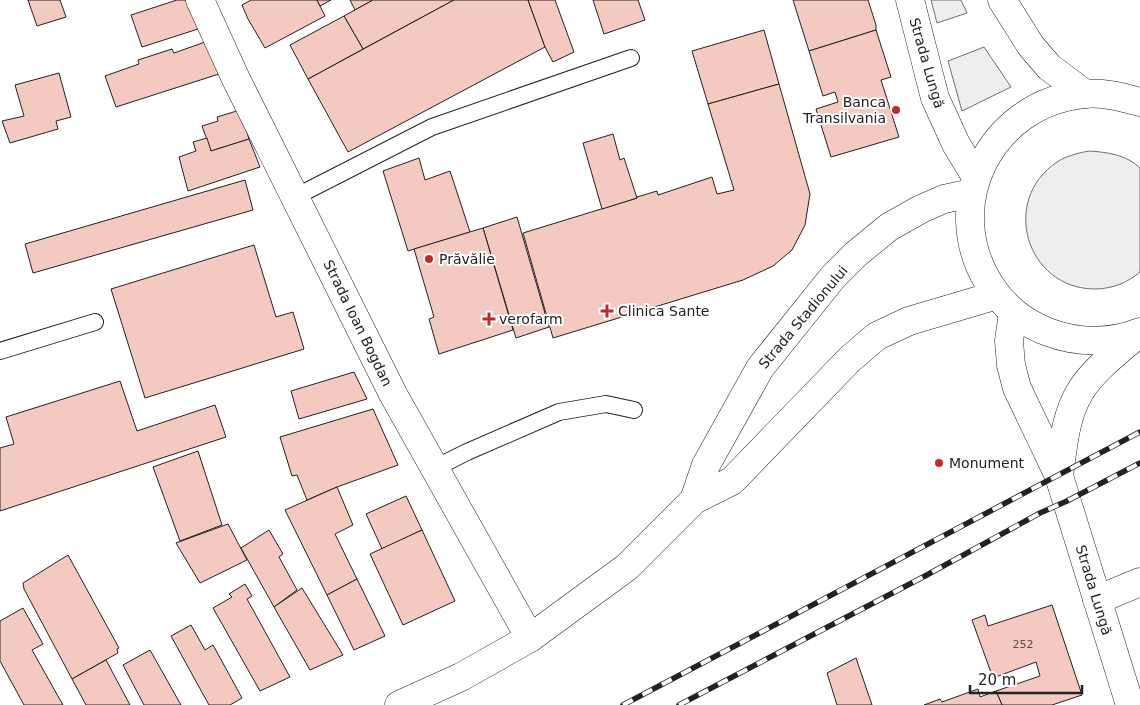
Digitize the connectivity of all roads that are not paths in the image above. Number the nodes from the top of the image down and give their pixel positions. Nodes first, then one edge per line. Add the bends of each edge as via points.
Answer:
1 (200, 0) edge
2 (910, 0) edge
3 (1002, 0) edge
4 (631, 58) dead end
5 (1140, 85) edge
6 (1085, 94) junction
7 (1112, 94) junction
8 (1140, 102) edge
9 (974, 185) junction
10 (295, 197) junction
11 (1005, 304) junction
12 (95, 322) dead end
13 (1139, 333) edge
14 (0, 351) edge
15 (634, 410) dead end
16 (435, 468) junction
17 (1059, 476) junction
18 (694, 500) junction
19 (1140, 582) edge
20 (1097, 600) junction
21 (530, 638) junction
22 (400, 705) edge
23 (1130, 705) edge

1 - 10 main road, Strada Ioan Bogdan
2 - 9 main road, Strada Lungă via 935,98
3 - 6 main road via 1031,46 1049,67
4 - 10 lane via 432,126
5 - 7 main road
6 - 7 main road
6 - 9 main road via 1056,99 1030,111 1007,128 989,150
7 - 8 main road
9 - 11 main road via 969,220 973,247 982,272
9 - 18 main road, Strada Stadionului via 890,227 856,254 834,277 760,368 706,465
10 - 16 main road, Strada Ioan Bogdan via 393,394
11 - 13 main road via 1036,327 1060,337 1086,341 1113,340
11 - 17 main road, Strada Lungă via 1011,365 1017,388
11 - 18 main road, Strada Stadionului via 909,321 877,336 850,359 732,481
12 - 14 lane
13 - 17 main road, Strada Lungă via 1081,390 1065,432
15 - 16 lane via 606,404 558,412
16 - 21 main road, Strada Ioan Bogdan
17 - 20 main road, Strada Lungă
18 - 21 main road, Strada Stadionului via 627,567
19 - 20 main road
20 - 23 main road, Strada Lungă
21 - 22 main road, Strada Stadionului via 461,677

